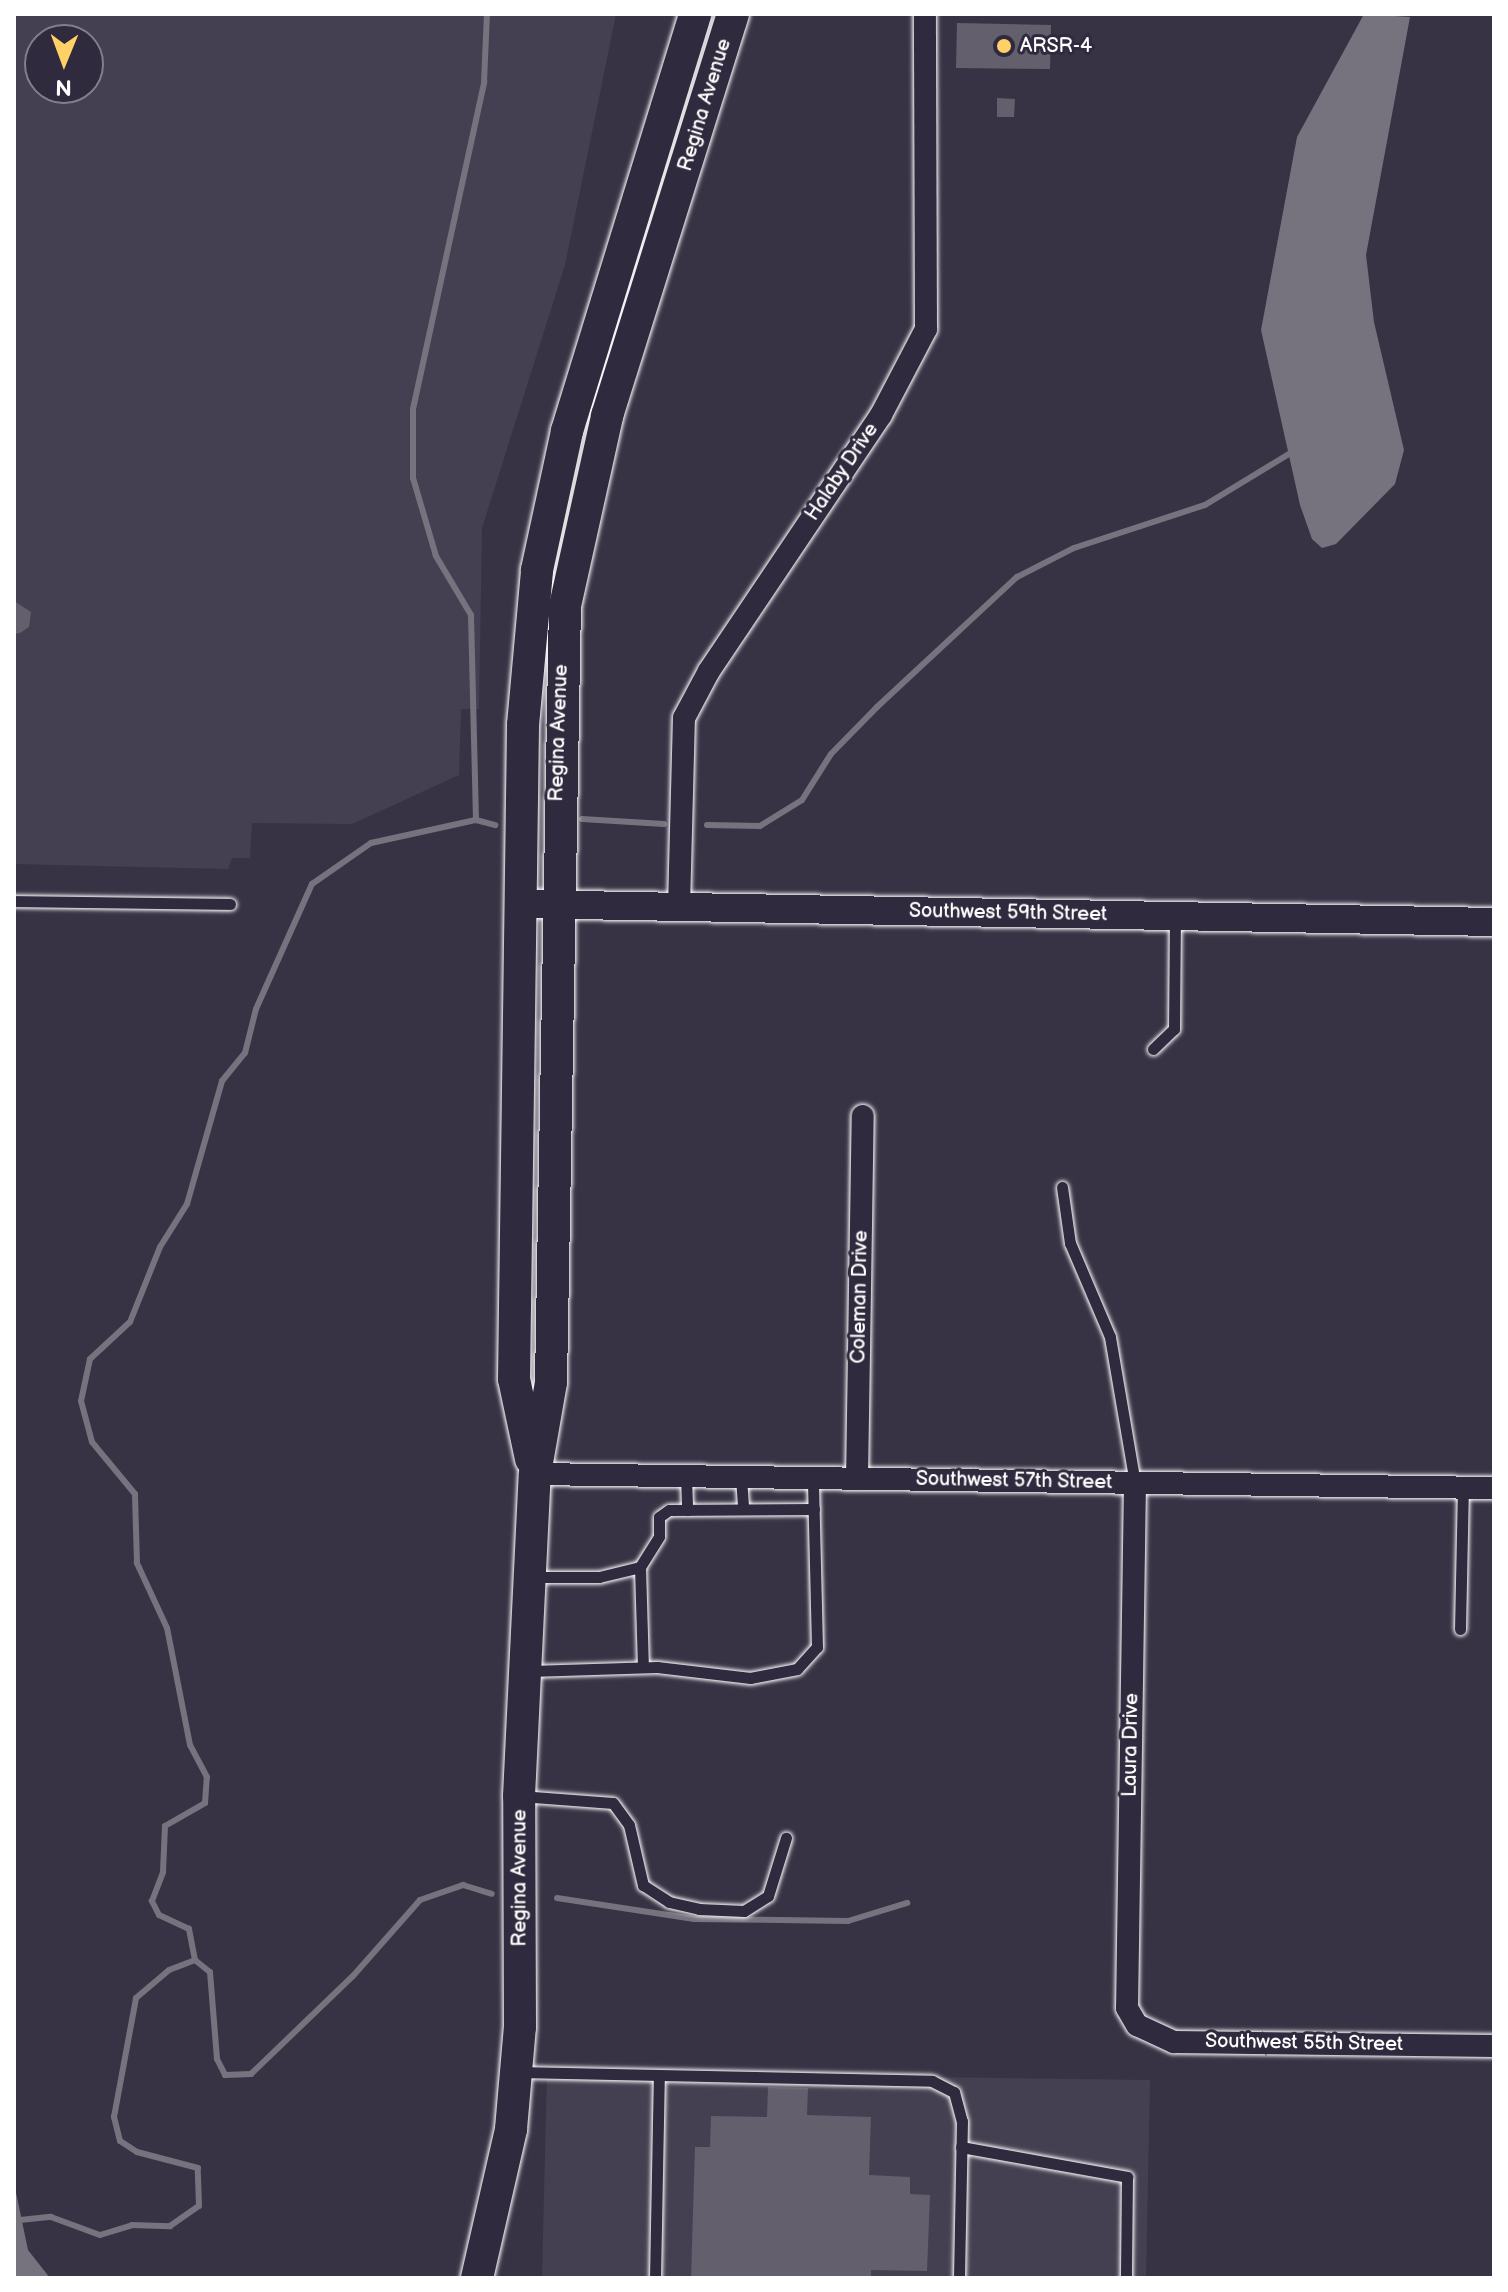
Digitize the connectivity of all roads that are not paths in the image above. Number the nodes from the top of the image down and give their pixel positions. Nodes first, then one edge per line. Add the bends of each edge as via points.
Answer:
1 (695, 14) edge
2 (733, 14) edge
3 (925, 14) edge
4 (14, 901) edge
5 (230, 904) dead end
6 (522, 904) junction
7 (556, 904) junction
8 (679, 907) junction
9 (1175, 916) junction
10 (1494, 922) edge
11 (1153, 1049) dead end
12 (863, 1116) dead end
13 (1062, 1187) dead end
14 (535, 1474) junction
15 (686, 1476) junction
16 (741, 1477) junction
17 (813, 1478) junction
18 (857, 1479) junction
19 (1135, 1483) junction
20 (1463, 1488) junction
21 (1494, 1488) edge
22 (743, 1509) junction
23 (814, 1509) junction
24 (687, 1510) junction
25 (640, 1567) junction
26 (530, 1577) junction
27 (1460, 1629) dead end
28 (643, 1667) junction
29 (525, 1671) junction
30 (519, 1796) junction
31 (786, 1838) dead end
32 (1127, 2008) joint
33 (1494, 2046) edge
34 (517, 2072) junction
35 (659, 2075) junction
36 (961, 2147) junction
37 (477, 2278) edge
38 (655, 2278) edge
39 (959, 2278) edge
40 (1126, 2278) edge

1 - 6 main road, Regina Avenue via 547,506 524,711
2 - 7 main road, Regina Avenue via 583,504 564,622
3 - 8 street, Halaby Drive via 926,329 888,403 709,671 684,718
4 - 5 lane
6 - 7 street, Southwest 59th Street
6 - 14 main road, Regina Avenue via 514,1379
7 - 8 street, Southwest 59th Street
7 - 14 main road, Regina Avenue via 551,1382
8 - 9 street, Southwest 59th Street
9 - 10 street, Southwest 59th Street
9 - 11 lane via 1174,1029
12 - 18 street, Coleman Drive
13 - 19 lane via 1070,1243 1110,1337
14 - 15 street, Southwest 57th Street
14 - 26 main road, Regina Avenue
15 - 16 street, Southwest 57th Street
15 - 24 lane
16 - 17 street, Southwest 57th Street
16 - 22 lane
17 - 18 street, Southwest 57th Street
17 - 23 lane
18 - 19 street, Southwest 57th Street
19 - 20 street, Southwest 57th Street
19 - 32 street, Laura Drive
20 - 21 street, Southwest 57th Street
20 - 27 lane
22 - 23 lane
22 - 24 lane
23 - 28 lane via 817,1635 810,1659 797,1669 750,1678
24 - 25 lane via 659,1517 659,1536
25 - 26 lane via 599,1577
25 - 28 lane
26 - 29 main road, Regina Avenue
28 - 29 lane
29 - 30 main road, Regina Avenue
30 - 31 lane via 613,1803 629,1825 643,1885 669,1902 699,1909 744,1911 768,1896
30 - 34 main road, Regina Avenue
32 - 33 street, Southwest 55th Street via 1137,2025 1174,2042
34 - 35 lane
34 - 37 main road, Regina Avenue via 494,2223
35 - 36 lane via 932,2081 954,2092
35 - 38 lane
36 - 39 lane
36 - 40 lane via 1127,2177

